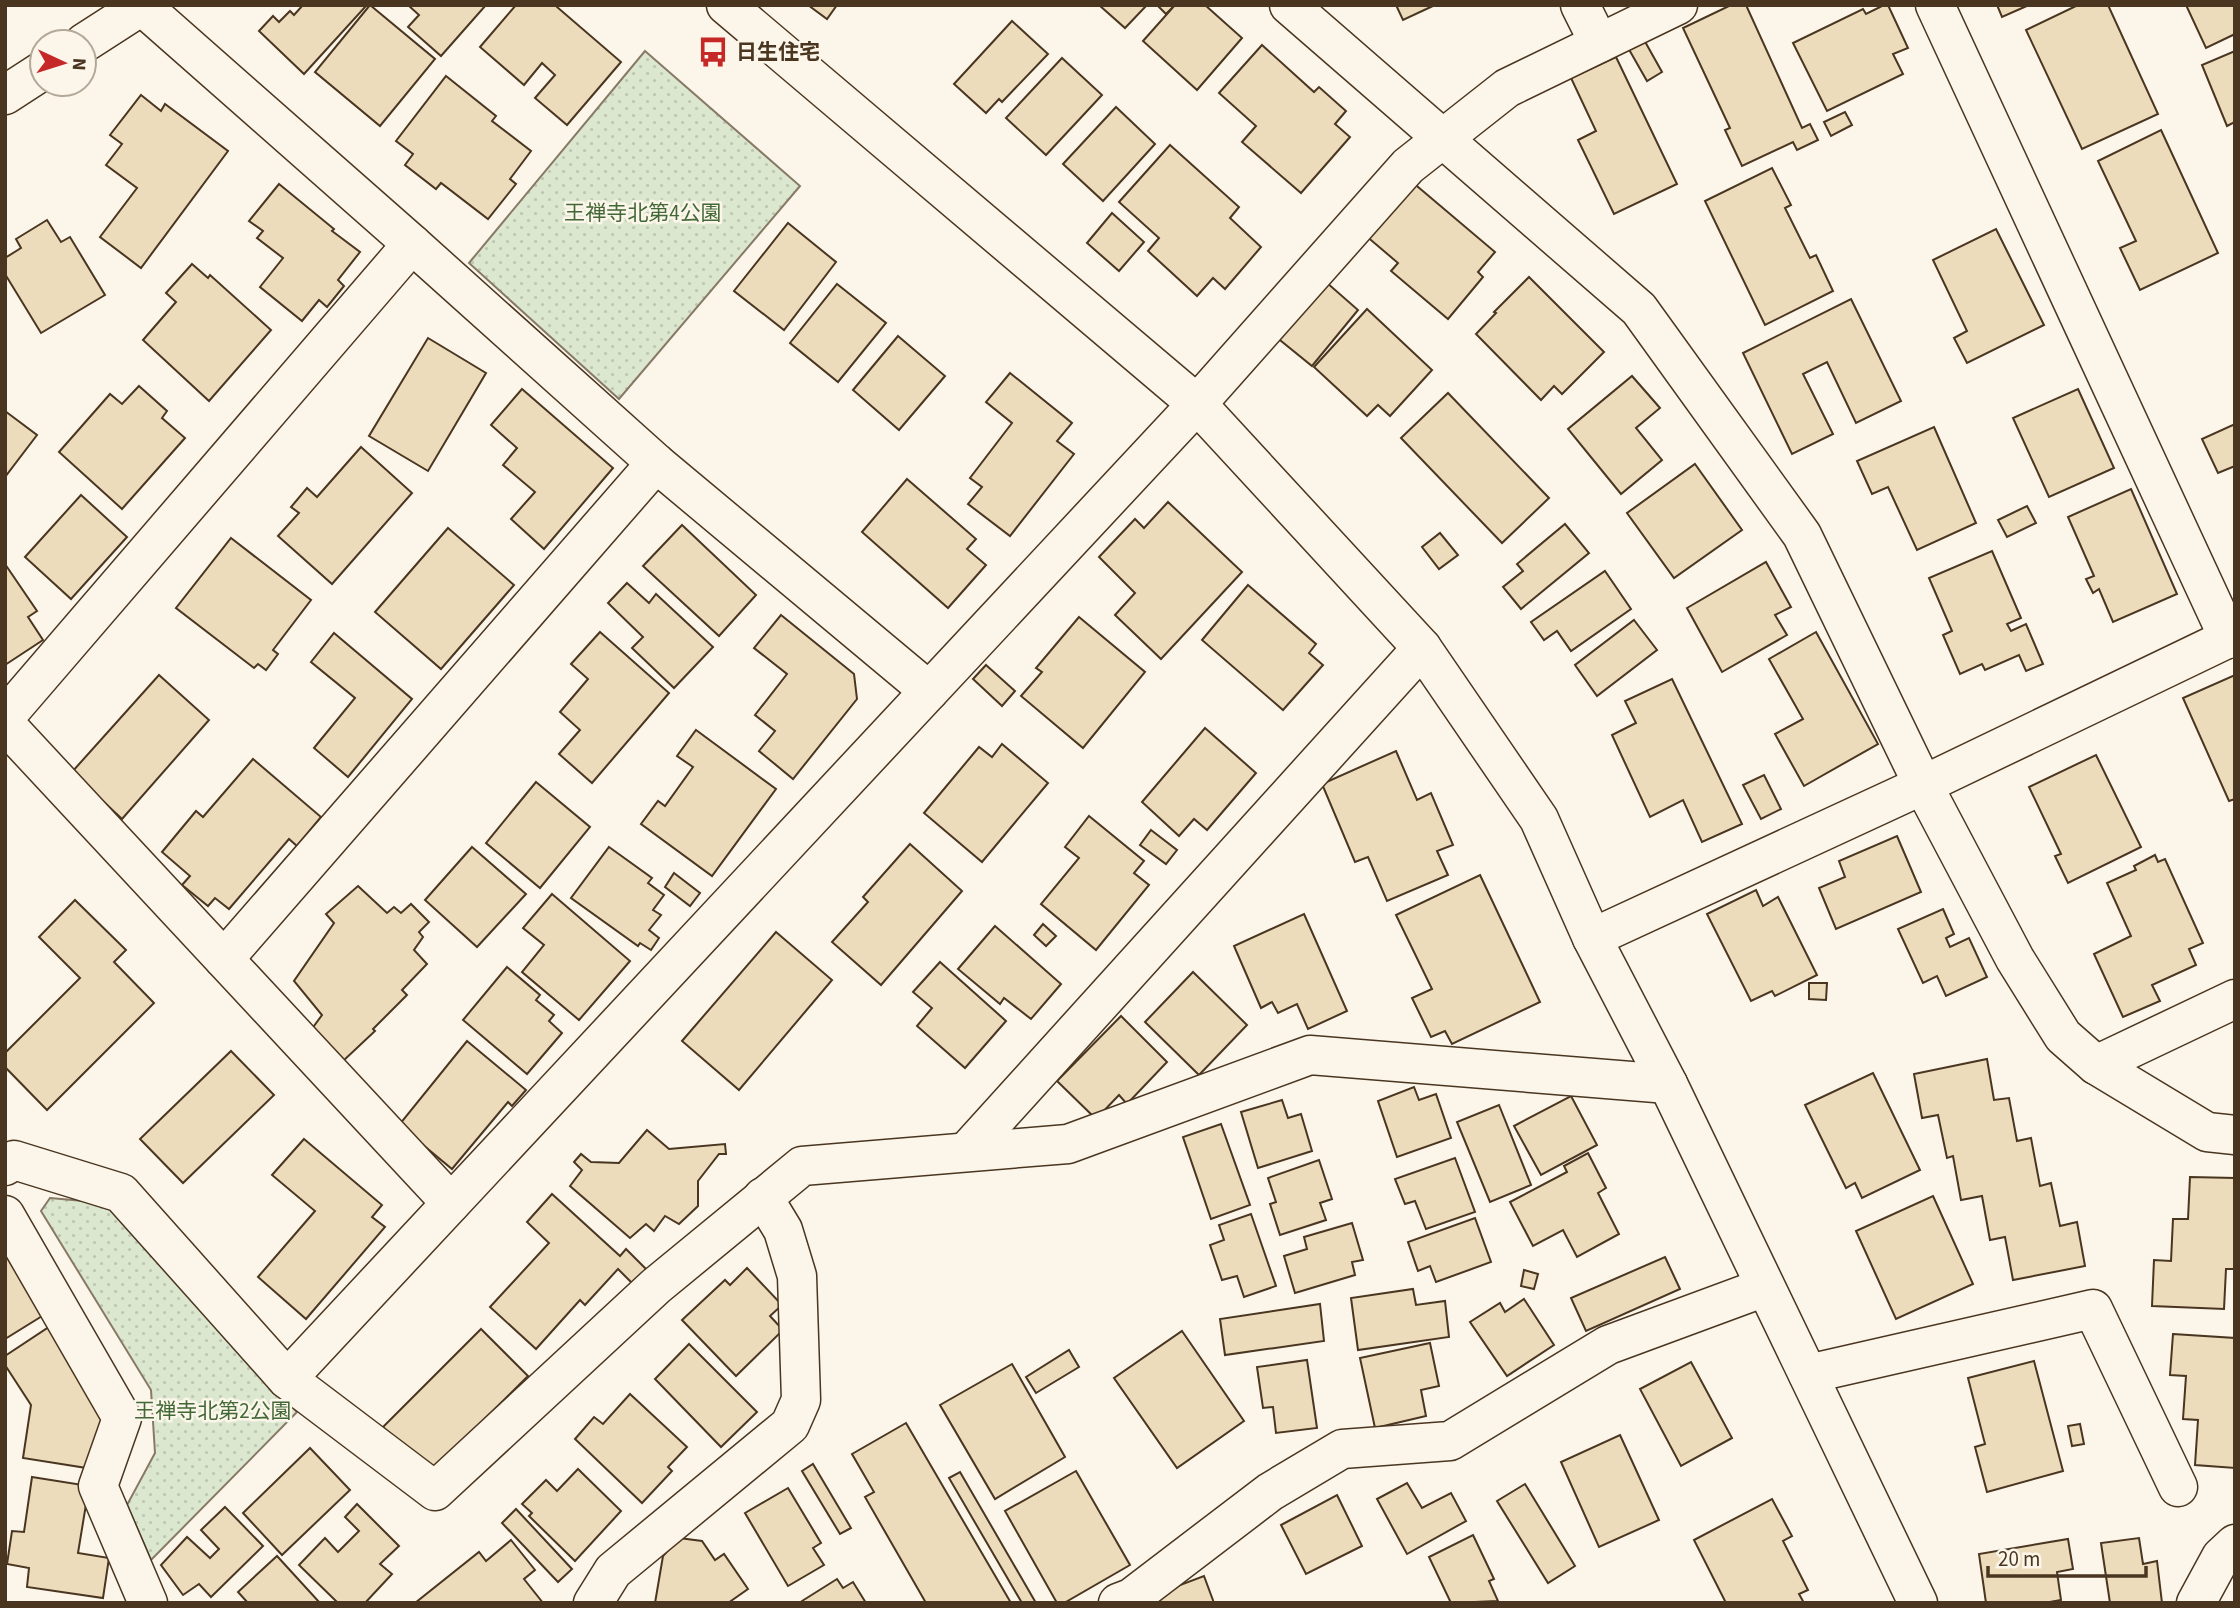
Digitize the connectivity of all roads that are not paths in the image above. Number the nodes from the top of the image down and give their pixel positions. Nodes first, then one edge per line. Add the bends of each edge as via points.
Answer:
1 (726, 5) edge
2 (1289, 5) edge
3 (1580, 5) edge
4 (1678, 5) edge
5 (1935, 5) edge
6 (142, 6) edge
7 (98, 34) edge
8 (1599, 43) junction
9 (28, 80) edge
10 (5, 95) edge
11 (1441, 140) junction
12 (412, 244) junction
13 (1196, 404) junction
14 (656, 463) junction
15 (2232, 637) edge
16 (1422, 648) junction
17 (929, 691) junction
18 (5, 717) edge
19 (5, 724) edge
20 (1923, 785) junction
21 (1592, 938) junction
22 (224, 959) junction
23 (2235, 999) edge
24 (2096, 1065) junction
25 (1668, 1084) junction
26 (2235, 1135) edge
27 (966, 1152) junction
28 (5, 1166) edge
29 (763, 1197) junction
30 (451, 1203) junction
31 (5, 1215) edge
32 (1765, 1287) junction
33 (1808, 1374) junction
34 (287, 1379) junction
35 (2178, 1487) dead end
36 (2235, 1544) edge
37 (148, 1603) edge
38 (593, 1603) edge
39 (1118, 1603) edge
40 (1917, 1603) edge
41 (2196, 1603) edge

1 - 13 street
2 - 11 street
3 - 8 street
4 - 8 street
5 - 15 street
6 - 7 street
6 - 12 street
8 - 11 street via 1507,88
9 - 10 street
11 - 13 street via 1408,166
11 - 20 street via 1639,309 1802,536
12 - 14 street
12 - 18 street
13 - 16 street
13 - 17 street
14 - 17 street
14 - 22 street
15 - 20 street
16 - 21 street via 1539,819
16 - 27 street
17 - 30 street
19 - 22 street
20 - 21 street
20 - 24 street via 2015,959 2063,1036
21 - 25 street
22 - 30 street
23 - 24 street
24 - 26 street via 2207,1132
25 - 27 street via 1310,1055 1068,1144
25 - 32 street
27 - 29 street via 802,1166
28 - 34 street via 14,1160 121,1193
29 - 34 street via 656,1286 435,1491
29 - 38 street via 783,1230 797,1276 801,1400 790,1425 613,1572
30 - 34 street
31 - 37 street via 122,1418 98,1486
32 - 33 street
32 - 39 street via 1608,1345 1450,1441 1342,1449 1270,1492 1131,1598
33 - 35 street via 2093,1309
33 - 40 street
36 - 41 street via 2221,1556

